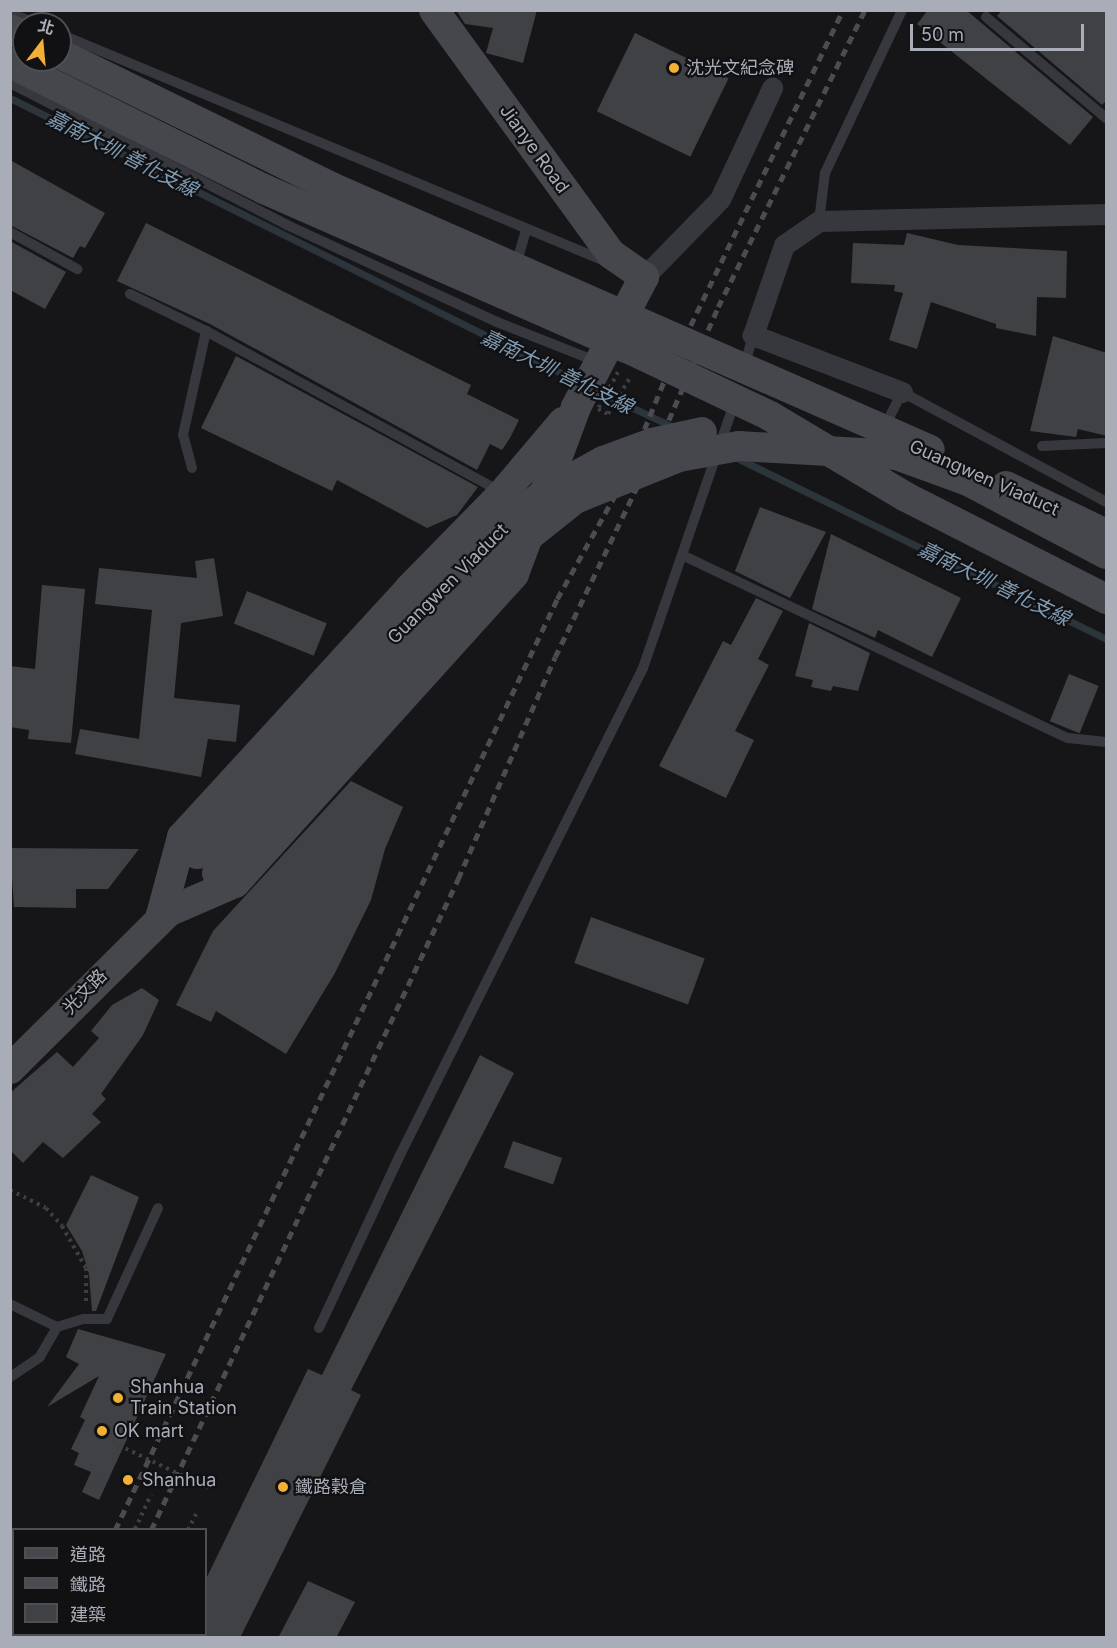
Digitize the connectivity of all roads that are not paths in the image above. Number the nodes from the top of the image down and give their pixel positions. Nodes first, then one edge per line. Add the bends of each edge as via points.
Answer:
1 (434, 10) edge
2 (902, 10) edge
3 (986, 17) dead end
4 (72, 39) edge
5 (72, 60) edge
6 (10, 63) edge
7 (10, 83) edge
8 (772, 88) dead end
9 (1107, 118) edge
10 (1107, 214) edge
11 (819, 220) junction
12 (526, 231) junction
13 (10, 232) edge
14 (77, 269) dead end
15 (644, 277) junction
16 (130, 294) dead end
17 (497, 322) junction
18 (206, 331) junction
19 (753, 334) junction
20 (600, 363) junction
21 (902, 392) junction
22 (576, 407) junction
23 (1107, 443) edge
24 (1042, 446) dead end
25 (938, 454) junction
26 (192, 468) dead end
27 (867, 490) dead end
28 (503, 493) junction
29 (1107, 502) edge
30 (539, 506) junction
31 (898, 507) dead end
32 (908, 513) dead end
33 (1107, 534) edge
34 (1107, 554) edge
35 (682, 555) junction
36 (992, 555) dead end
37 (1107, 599) edge
38 (1107, 611) edge
39 (1107, 742) edge
40 (207, 864) junction
41 (160, 915) junction
42 (10, 1069) edge
43 (158, 1208) dead end
44 (10, 1304) edge
45 (57, 1327) junction
46 (319, 1328) dead end
47 (10, 1377) edge

1 - 15 street, Jianye Road via 611,254
2 - 11 lane via 825,173
3 - 9 lane
4 - 12 lane
5 - 25 street, bridge via 329,186
6 - 37 street, bridge via 264,189 627,348 770,416 906,497
7 - 17 lane via 287,225
8 - 15 street via 720,199
10 - 11 street
11 - 19 street via 784,245
12 - 15 lane
12 - 17 lane
13 - 14 lane
15 - 20 street
16 - 18 lane
17 - 20 lane
18 - 26 lane via 183,435
18 - 28 lane
19 - 21 street
19 - 35 lane via 728,427
20 - 22 street
21 - 27 lane via 858,476
21 - 29 lane
22 - 28 street
22 - 30 street
23 - 24 lane
25 - 33 street, Guangwen Viaduct
25 - 40 street, Guangwen Viaduct, bridge via 900,440 840,430 714,429 652,443 603,461 545,493 485,541
28 - 30 street
28 - 41 street via 409,589 182,837
30 - 41 street via 514,574 235,883
31 - 32 lane
34 - 40 street, Guangwen Viaduct, bridge via 968,481 896,455 740,446 679,457 575,499 516,546
35 - 39 lane via 1068,738
35 - 46 lane via 644,668 399,1157
36 - 38 lane
40 - 41 street
41 - 42 street, 光文路
43 - 45 lane via 107,1319 84,1319
44 - 45 lane
45 - 47 lane via 40,1357

